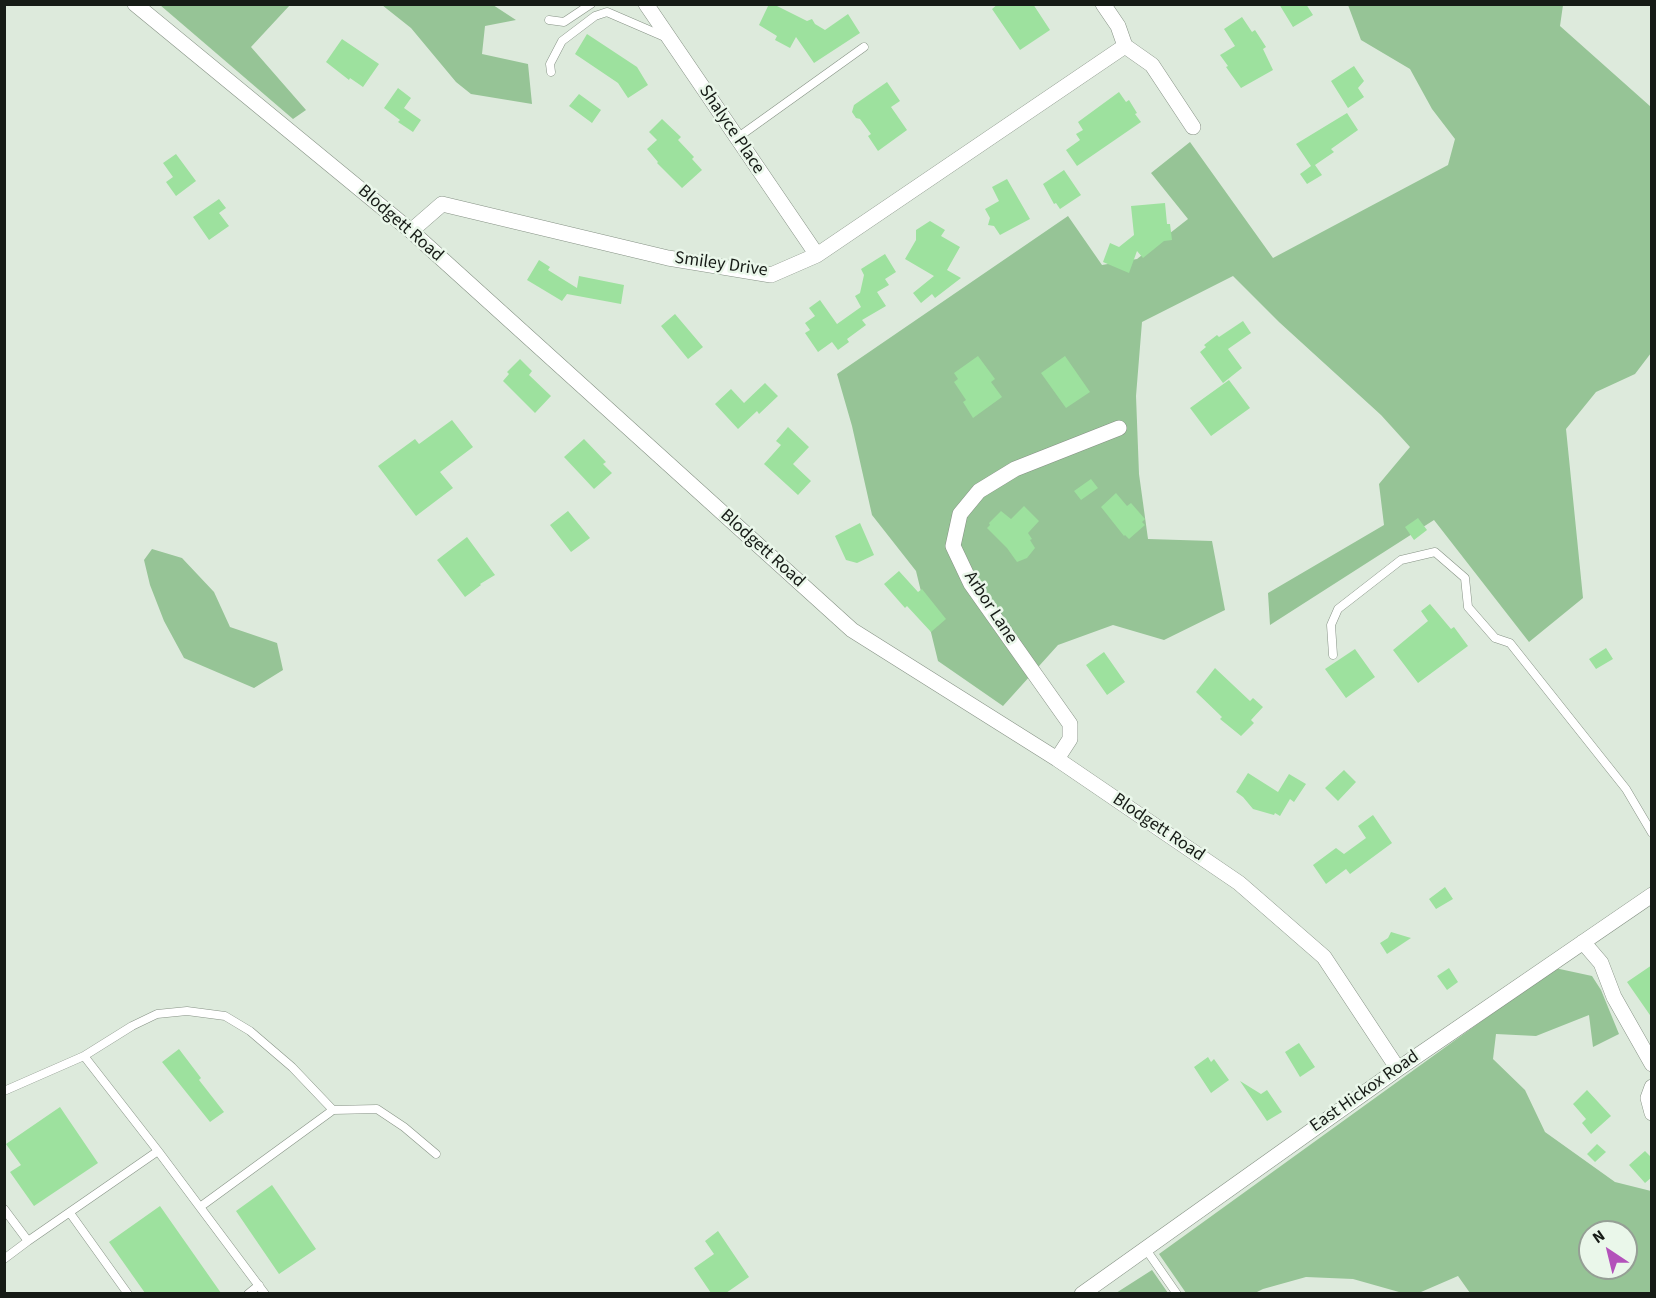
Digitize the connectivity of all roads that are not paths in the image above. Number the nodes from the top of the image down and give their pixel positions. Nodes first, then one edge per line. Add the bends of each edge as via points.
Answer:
1 (135, 4) edge
2 (591, 4) edge
3 (645, 4) edge
4 (1103, 4) edge
5 (549, 20) dead end
6 (669, 39) junction
7 (1125, 46) junction
8 (864, 47) dead end
9 (551, 72) dead end
10 (1193, 127) dead end
11 (737, 138) junction
12 (411, 231) junction
13 (817, 255) junction
14 (1119, 428) dead end
15 (1333, 655) dead end
16 (1057, 759) junction
17 (1652, 833) edge
18 (1652, 895) edge
19 (1583, 942) junction
20 (84, 1056) junction
21 (1652, 1064) edge
22 (1398, 1069) junction
23 (1652, 1087) edge
24 (4, 1091) edge
25 (333, 1110) junction
26 (1652, 1113) edge
27 (158, 1151) junction
28 (436, 1154) dead end
29 (200, 1208) junction
30 (4, 1209) edge
31 (70, 1213) junction
32 (28, 1241) junction
33 (1145, 1248) junction
34 (4, 1260) edge
35 (259, 1285) junction
36 (128, 1293) edge
37 (248, 1293) edge
38 (266, 1293) edge
39 (1082, 1293) edge
40 (1177, 1293) edge

1 - 12 street, Blodgett Road
2 - 5 lane via 564,22
3 - 6 street, Shalyce Place
4 - 7 street via 1118,26
6 - 9 lane via 607,12 595,16 562,41 550,64
6 - 11 street, Shalyce Place
7 - 10 street via 1152,65
7 - 13 street, Smiley Drive
8 - 11 lane
11 - 13 street, Shalyce Place
12 - 13 street, Smiley Drive via 442,204 668,258 771,275
12 - 16 street, Blodgett Road via 852,630
14 - 16 street, Arbor Lane via 1015,469 979,491 960,514 953,546 971,584 1070,724 1070,739
15 - 17 lane via 1331,625 1338,609 1401,560 1435,552 1465,578 1468,607 1495,638 1510,643 1626,789
16 - 22 street, Blodgett Road via 1239,883 1324,957
18 - 19 street, East Hickox Road
19 - 21 street via 1601,963 1614,997
19 - 22 street, East Hickox Road
20 - 24 lane
20 - 25 lane via 157,1014 187,1011 225,1016 250,1031 292,1067
20 - 27 lane
22 - 33 street, East Hickox Road
23 - 26 street via 1648,1098
25 - 28 lane via 377,1109
25 - 29 lane
27 - 29 lane
27 - 31 lane
29 - 35 lane
30 - 32 lane
31 - 32 lane
31 - 36 lane
32 - 34 lane
33 - 39 street, East Hickox Road
33 - 40 lane
35 - 37 lane
35 - 38 lane

